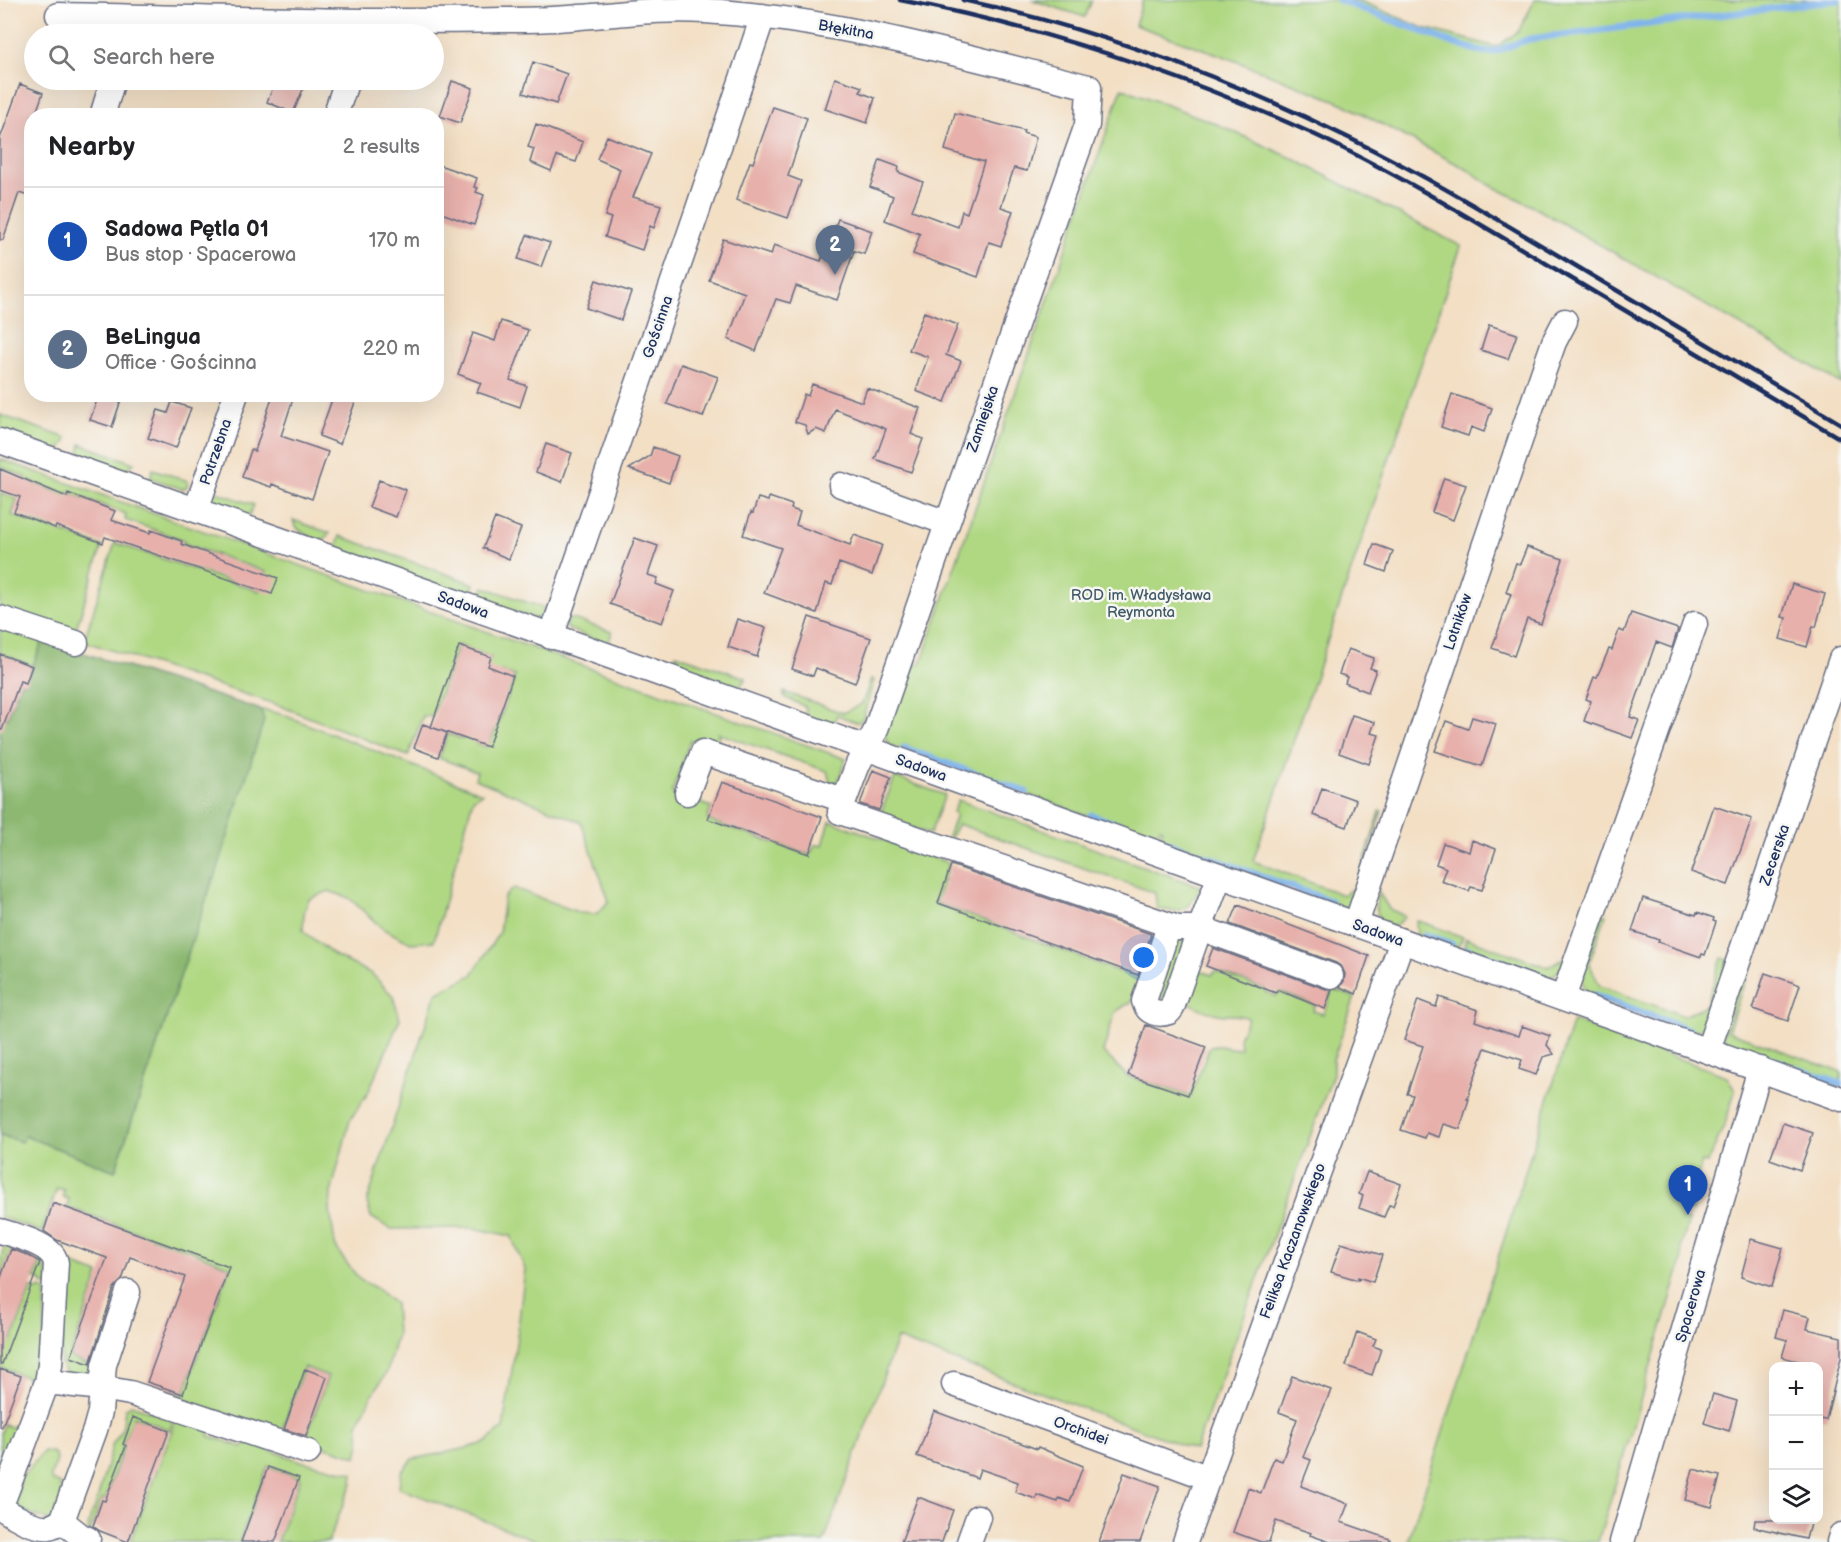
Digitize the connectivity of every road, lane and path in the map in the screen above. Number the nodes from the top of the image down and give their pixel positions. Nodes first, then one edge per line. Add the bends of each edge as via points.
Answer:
1 (58, 15) dead end
2 (763, 16) junction
3 (116, 24) edge
4 (434, 24) edge
5 (1089, 87) joint
6 (110, 90) edge
7 (343, 90) edge
8 (104, 108) edge
9 (337, 108) edge
10 (1565, 321) dead end
11 (233, 402) edge
12 (0, 441) edge
13 (841, 485) dead end
14 (196, 510) junction
15 (947, 523) junction
16 (0, 618) edge
17 (1695, 624) dead end
18 (551, 637) junction
19 (76, 643) dead end
20 (1841, 659) edge
21 (867, 749) junction
22 (687, 794) dead end
23 (843, 800) junction
24 (1220, 875) junction
25 (1356, 924) junction
26 (1169, 926) junction
27 (1200, 928) junction
28 (1402, 941) junction
29 (1331, 976) dead end
30 (1563, 998) junction
31 (1708, 1050) junction
32 (1760, 1070) junction
33 (1841, 1099) edge
34 (0, 1231) edge
35 (128, 1292) dead end
36 (47, 1382) junction
37 (954, 1384) dead end
38 (102, 1388) junction
39 (308, 1452) dead end
40 (1209, 1478) junction
41 (0, 1506) edge
42 (978, 1517) dead end
43 (62, 1521) junction
44 (1841, 1535) edge
45 (88, 1539) dead end
46 (969, 1542) edge
47 (1185, 1542) edge
48 (1622, 1542) edge
49 (1839, 1542) edge

1 - 3 street, Błękitna
2 - 4 street, Błękitna via 673,9
2 - 5 street, Błękitna via 889,38
2 - 18 street, Gościnna
5 - 15 street, Zamiejska via 1088,125
6 - 8 street
7 - 9 street
10 - 25 street, Lotników via 1539,383
11 - 14 street, Potrzebna
12 - 14 street, Sadowa
13 - 15 street
14 - 18 street, Sadowa
15 - 21 street, Zamiejska
16 - 19 street
17 - 30 street
18 - 21 street, Sadowa
20 - 31 street, Zecerska
21 - 23 street, Zamiejska
21 - 24 street, Sadowa
22 - 23 street via 703,752
23 - 26 street via 840,812
24 - 25 street, Sadowa
24 - 27 street
25 - 28 street, Sadowa
26 - 27 street
26 - 27 street via 1144,1001 1147,1008 1160,1014 1172,1008
27 - 29 street
28 - 30 street, Sadowa
28 - 40 street, Feliksa Kaczanowskiego
30 - 31 street, Sadowa
31 - 32 street, Sadowa
32 - 33 street, Sadowa
32 - 48 street, Spacerowa
34 - 36 street via 46,1248 56,1258
35 - 38 street via 104,1365
36 - 38 street
36 - 41 street
37 - 40 street, Orchidei
38 - 39 street via 130,1393
38 - 43 street via 95,1430
40 - 47 street, Feliksa Kaczanowskiego
41 - 43 street via 14,1517 41,1527
42 - 46 street
43 - 45 street
44 - 49 street

